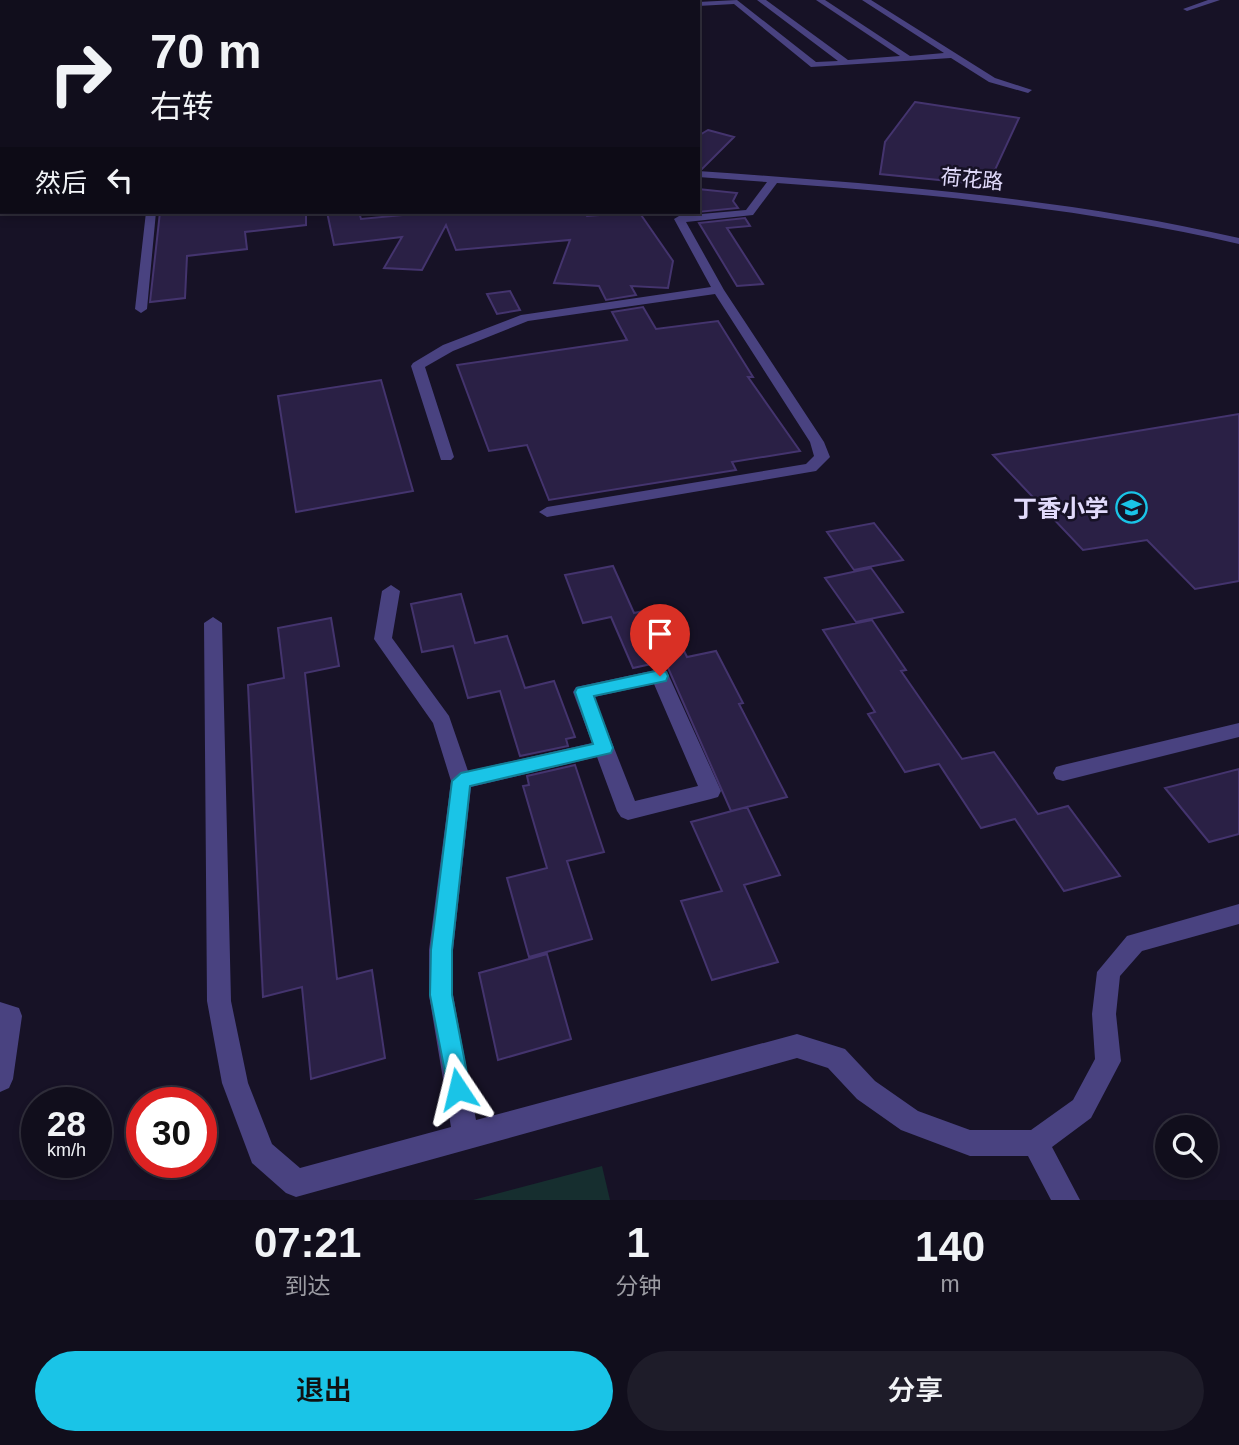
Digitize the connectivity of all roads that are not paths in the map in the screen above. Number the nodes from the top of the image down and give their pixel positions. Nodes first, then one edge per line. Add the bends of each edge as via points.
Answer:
1 (761, 0) edge
2 (820, 0) edge
3 (866, 0) edge
4 (1216, 0) edge
5 (734, 1) edge
6 (700, 4) edge
7 (1187, 9) dead end
8 (953, 55) junction
9 (909, 59) junction
10 (845, 62) junction
11 (1028, 90) dead end
12 (700, 174) edge
13 (774, 180) junction
14 (151, 214) edge
15 (1239, 241) edge
16 (718, 290) junction
17 (141, 309) dead end
18 (446, 457) dead end
19 (547, 512) dead end
20 (391, 591) dead end
21 (213, 623) dead end
22 (1239, 730) edge
23 (604, 748) junction
24 (1063, 773) dead end
25 (461, 781) junction
26 (1239, 914) edge
27 (0, 1014) edge
28 (0, 1079) edge
29 (466, 1136) junction
30 (1035, 1143) junction
31 (1066, 1200) edge

1 - 10 street
2 - 9 street
3 - 8 street
4 - 7 street
5 - 6 street
5 - 10 street via 814,65
8 - 9 street
8 - 11 street via 992,80
9 - 10 street
12 - 13 street, 荷花路
13 - 15 street, 荷花路 via 1053,206
13 - 16 street via 749,213 679,219
14 - 17 street
16 - 18 street via 525,318 448,348 418,366
16 - 19 street via 817,442 822,457 811,468
20 - 25 street via 383,639 442,721
21 - 29 street via 219,1001 235,1083 262,1153 296,1183
22 - 24 street
23 - 23 street via 628,811 711,791 660,676 583,692
23 - 25 street
25 - 29 street via 441,950 441,995
26 - 30 street via 1135,943 1109,972 1104,1014 1108,1061 1082,1109
27 - 28 street via 9,1016
29 - 30 street via 797,1046 836,1058 866,1090 911,1121 970,1143
30 - 31 street

